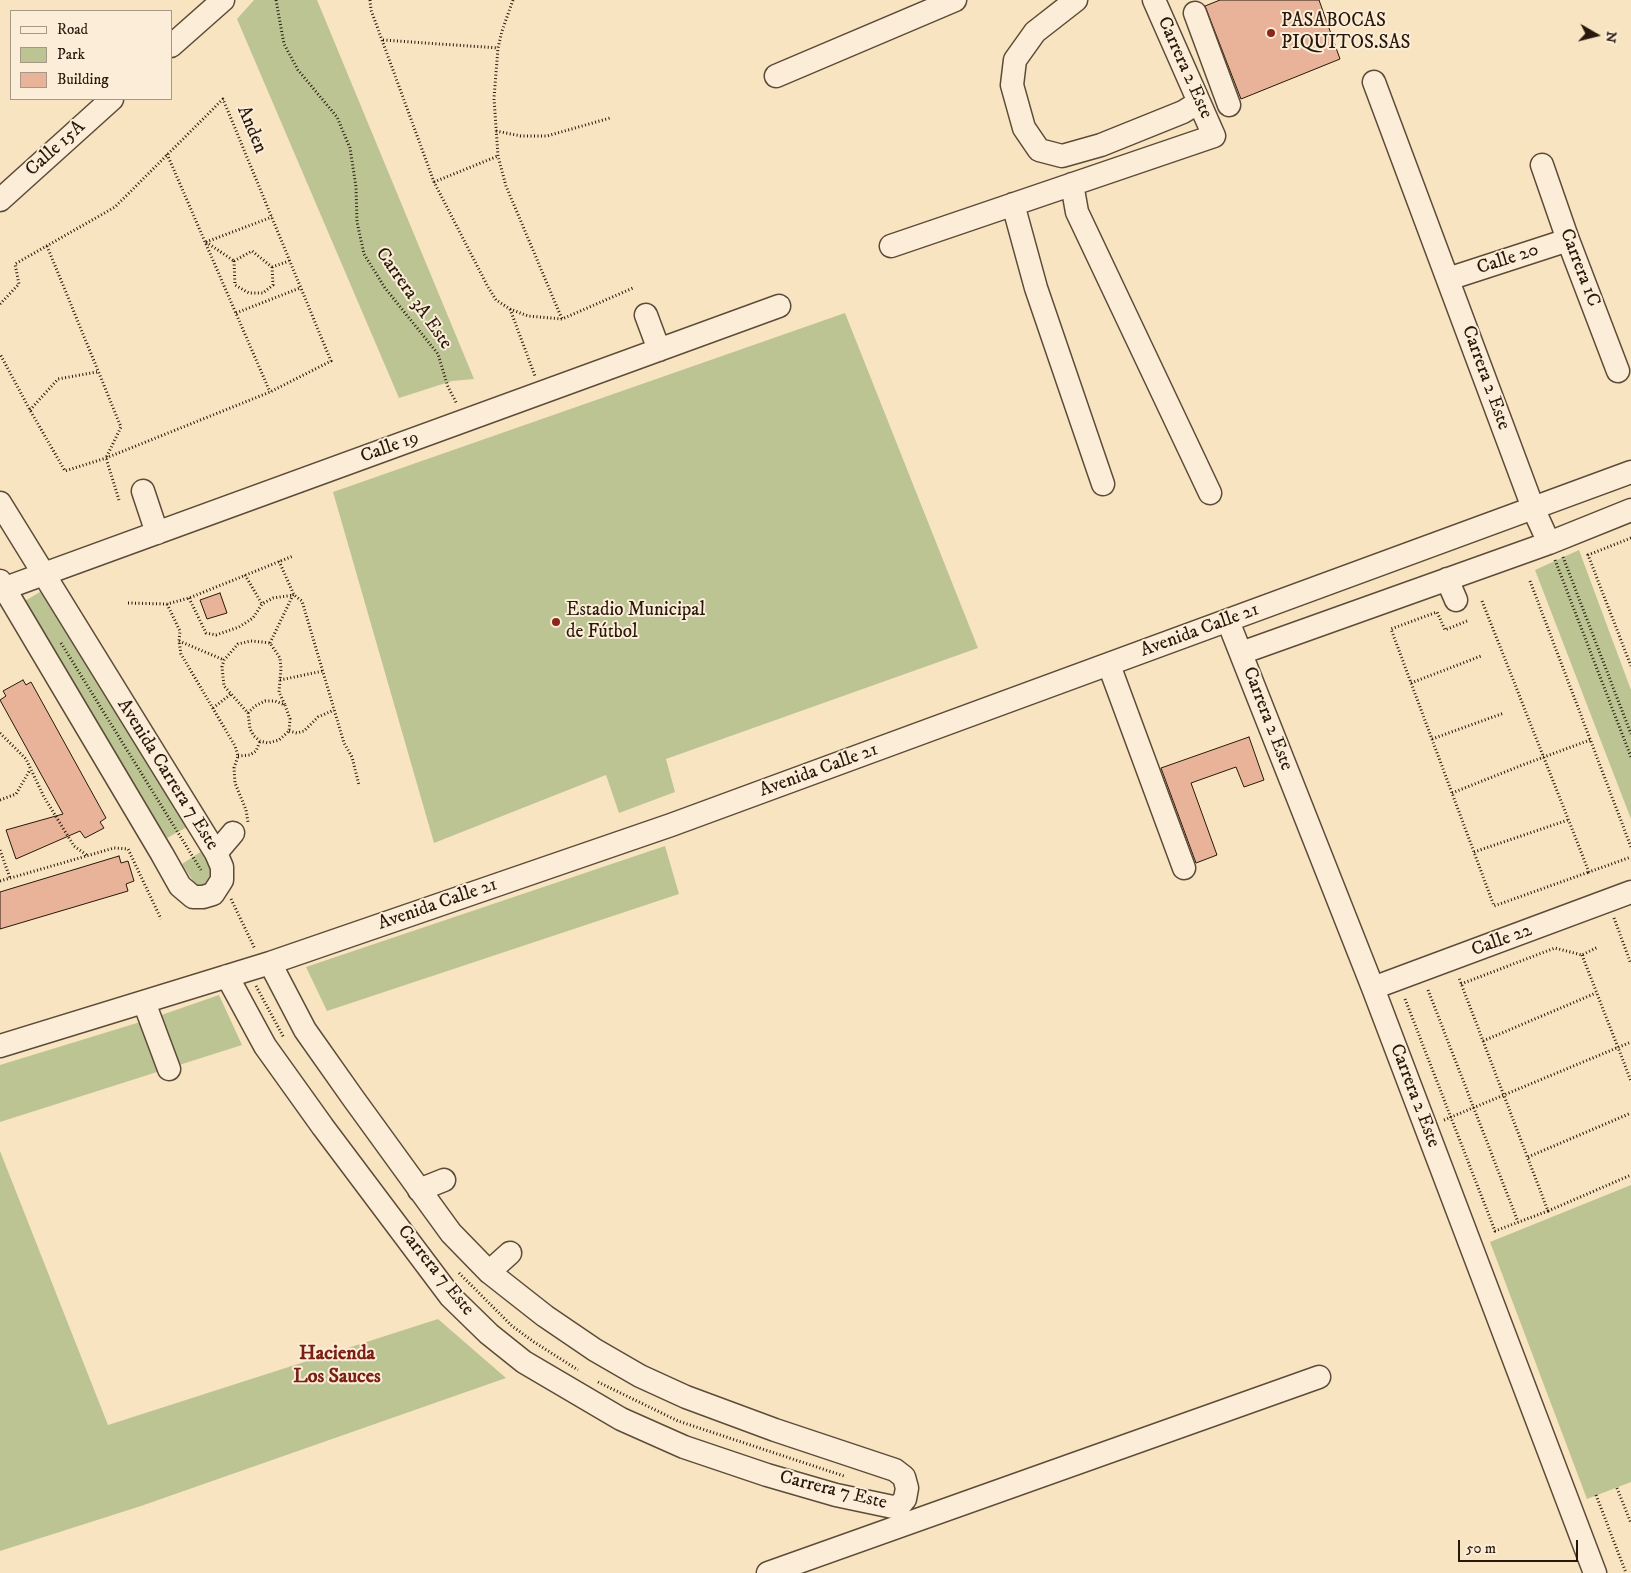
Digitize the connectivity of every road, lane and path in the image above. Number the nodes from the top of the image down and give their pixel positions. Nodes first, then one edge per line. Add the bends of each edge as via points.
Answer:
1 (223, 0) edge
2 (276, 0) edge
3 (370, 0) edge
4 (514, 0) edge
5 (956, 0) edge
6 (1076, 0) edge
7 (1154, 0) edge
8 (1195, 13) dead end
9 (383, 40) junction
10 (172, 45) edge
11 (498, 48) junction
12 (1210, 52) junction
13 (1182, 64) junction
14 (776, 76) dead end
15 (1374, 82) dead end
16 (111, 100) edge
17 (1199, 102) junction
18 (1229, 105) dead end
19 (610, 118) dead end
20 (496, 131) junction
21 (167, 154) junction
22 (498, 156) junction
23 (1542, 165) dead end
24 (434, 182) junction
25 (1072, 184) junction
26 (0, 200) edge
27 (1013, 204) junction
28 (272, 217) junction
29 (1568, 240) junction
30 (206, 242) junction
31 (46, 246) junction
32 (891, 246) dead end
33 (234, 261) junction
34 (289, 261) junction
35 (272, 267) junction
36 (1448, 279) junction
37 (300, 288) junction
38 (633, 288) dead end
39 (0, 304) edge
40 (779, 306) dead end
41 (510, 309) junction
42 (236, 313) junction
43 (646, 315) dead end
44 (562, 319) junction
45 (659, 350) junction
46 (0, 354) edge
47 (1618, 371) dead end
48 (98, 372) junction
49 (270, 392) junction
50 (542, 392) junction
51 (30, 410) junction
52 (465, 420) junction
53 (106, 458) junction
54 (1631, 472) edge
55 (1103, 484) dead end
56 (143, 491) dead end
57 (1210, 493) dead end
58 (119, 500) dead end
59 (0, 503) edge
60 (1534, 508) junction
61 (1631, 510) edge
62 (157, 533) junction
63 (1631, 538) edge
64 (1552, 541) junction
65 (293, 556) dead end
66 (280, 561) junction
67 (43, 574) junction
68 (245, 575) junction
69 (1447, 579) junction
70 (1530, 581) dead end
71 (1, 586) edge
72 (294, 595) junction
73 (189, 598) junction
74 (1456, 600) dead end
75 (1482, 601) dead end
76 (128, 603) dead end
77 (167, 604) junction
78 (262, 604) junction
79 (1228, 621) junction
80 (1467, 621) dead end
81 (58, 639) dead end
82 (179, 641) junction
83 (270, 644) junction
84 (1241, 653) junction
85 (1481, 656) dead end
86 (224, 660) junction
87 (1109, 665) junction
88 (1631, 666) edge
89 (323, 671) junction
90 (280, 680) junction
91 (1411, 683) junction
92 (231, 694) junction
93 (285, 705) junction
94 (213, 708) junction
95 (334, 710) junction
96 (248, 713) junction
97 (1504, 713) dead end
98 (288, 730) junction
99 (0, 733) edge
100 (1631, 734) edge
101 (1432, 739) junction
102 (1590, 740) junction
103 (260, 741) junction
104 (238, 756) junction
105 (1543, 757) junction
106 (1631, 757) edge
107 (31, 769) junction
108 (359, 785) dead end
109 (1452, 793) junction
110 (0, 800) edge
111 (1568, 820) junction
112 (240, 828) joint
113 (1631, 847) edge
114 (0, 850) edge
115 (1474, 852) junction
116 (216, 853) junction
117 (88, 856) junction
118 (1631, 857) edge
119 (1184, 868) dead end
120 (201, 870) dead end
121 (1590, 872) junction
122 (10, 878) junction
123 (222, 880) junction
124 (0, 881) edge
125 (1631, 892) edge
126 (1614, 917) dead end
127 (161, 919) dead end
128 (1590, 928) junction
129 (1582, 955) junction
130 (266, 964) junction
131 (1631, 964) edge
132 (227, 976) junction
133 (1459, 978) dead end
134 (1461, 984) junction
135 (1372, 988) junction
136 (1428, 990) dead end
137 (1596, 993) junction
138 (1405, 1000) dead end
139 (144, 1002) junction
140 (1483, 1041) junction
141 (1631, 1042) edge
142 (0, 1046) edge
143 (1618, 1048) junction
144 (169, 1069) dead end
145 (1631, 1081) edge
146 (1503, 1095) junction
147 (1473, 1107) junction
148 (1631, 1114) edge
149 (1451, 1117) junction
150 (1444, 1120) dead end
151 (1528, 1157) junction
152 (1631, 1176) edge
153 (444, 1180) dead end
154 (419, 1190) junction
155 (1548, 1211) junction
156 (1518, 1222) junction
157 (510, 1253) dead end
158 (489, 1272) junction
159 (1319, 1377) dead end
160 (1617, 1488) dead end
161 (1596, 1495) dead end
162 (1631, 1523) edge
163 (768, 1573) edge
164 (1595, 1573) edge
165 (1626, 1573) edge

1 - 10 street
2 - 52 path, Carrera 3A Este via 284,44 298,70 337,117 350,148 357,222 364,254 385,288 438,354 448,387
3 - 9 path
4 - 11 path
5 - 14 street
6 - 17 street via 1035,32 1015,60 1012,85 1024,128 1040,150 1062,156 1101,145 1183,112
7 - 13 street, Carrera 2 Este
8 - 12 street
9 - 11 path
9 - 24 path
11 - 20 path via 494,98
12 - 13 street
12 - 18 street
13 - 17 street, Carrera 2 Este
15 - 36 street, Carrera 2 Este
16 - 26 street, Calle 15A
17 - 25 street, Carrera 2 Este via 1214,136
19 - 20 path via 547,136 521,136
20 - 22 path
21 - 28 path, Anden via 223,99
21 - 30 path
21 - 31 path, Anden via 115,207
22 - 24 path
22 - 44 path via 506,186
23 - 29 street, Carrera 1C
24 - 41 path via 488,288 496,300
25 - 27 street
25 - 57 street via 1078,212
27 - 32 street
27 - 55 street via 1036,288
28 - 30 path
28 - 34 path, Anden
29 - 36 street, Calle 20
29 - 47 street, Carrera 1C
30 - 33 path
30 - 42 path
31 - 39 path, Anden via 15,264 20,284
31 - 48 path
33 - 35 path via 252,251
33 - 35 path via 236,285 249,293 263,293 273,285
34 - 35 path
34 - 37 path, Anden
36 - 60 street, Carrera 2 Este
37 - 42 path
37 - 49 path, Anden via 331,361
38 - 44 path
40 - 45 street, Calle 19
41 - 44 path via 528,316
41 - 50 path
42 - 49 path
43 - 45 street
45 - 50 street, Calle 19
46 - 51 path, Anden
48 - 51 path via 58,379
48 - 53 path via 121,427
49 - 53 path, Anden
50 - 52 street, Calle 19
51 - 53 path, Anden via 65,471
52 - 62 street, Calle 19
53 - 58 path
54 - 60 street, Avenida Calle 21
56 - 62 street
59 - 67 street, Avenida Carrera 7 Este
60 - 64 street, Carrera 2 Este
60 - 79 street, Avenida Calle 21
61 - 64 street, Avenida Calle 21
62 - 67 street, Calle 19
63 - 88 path via 1588,555
64 - 69 street, Avenida Calle 21
64 - 100 path
64 - 106 path
65 - 66 path
66 - 68 path
66 - 72 path
67 - 71 street, Calle 19
67 - 116 street, Avenida Carrera 7 Este
68 - 73 path
68 - 78 path
69 - 74 street
69 - 84 street, Avenida Calle 21
70 - 102 path
71 - 123 street via 180,886 193,897 203,897 213,894
72 - 78 path via 273,598
72 - 83 path
72 - 89 path via 302,601
73 - 77 path
73 - 78 path via 206,633 216,635 239,627 252,618
75 - 105 path
76 - 77 path
77 - 82 path via 180,631
79 - 84 street, Carrera 2 Este
79 - 87 street, Avenida Calle 21
80 - 91 path via 1445,630 1437,612 1391,629
81 - 120 path
82 - 86 path
82 - 94 path via 181,654
83 - 86 path via 251,641 238,644
83 - 90 path via 280,658
84 - 135 street, Carrera 2 Este
85 - 91 path
86 - 92 path via 224,686
87 - 119 street
87 - 130 street, Avenida Calle 21 via 671,825
89 - 90 path
89 - 95 path
90 - 93 path via 279,692
91 - 101 path
92 - 94 path
92 - 96 path
93 - 96 path via 265,701
93 - 98 path via 290,719
94 - 104 path
95 - 98 path via 318,717 304,731
95 - 108 path
96 - 103 path via 250,729
97 - 101 path
98 - 103 path via 279,740
99 - 107 path via 26,759
101 - 109 path
102 - 105 path
102 - 113 path
103 - 104 path via 256,751
104 - 112 path via 234,768 235,783 246,810
105 - 109 path
105 - 111 path
107 - 110 path via 16,794
107 - 117 path via 74,846
109 - 115 path
111 - 115 path
111 - 121 path
112 - 116 street
114 - 122 path
115 - 121 path via 1494,906
116 - 123 street, Avenida Carrera 7 Este via 222,867
117 - 122 path
117 - 127 path via 114,848 128,849
118 - 121 path
122 - 124 path
123 - 130 path
125 - 128 street, Calle 22
126 - 131 path
128 - 129 path
128 - 135 street, Calle 22
129 - 134 path via 1555,948
129 - 137 path
130 - 132 street, Avenida Calle 21
130 - 154 street, Carrera 7 Este via 306,1030
132 - 139 street, Avenida Calle 21
132 - 158 street, Carrera 7 Este via 265,1046 450,1296 524,1362 621,1419 684,1447 836,1494 892,1507 906,1499 904,1477 895,1470 775,1430 640,1376 588,1345
133 - 134 path
134 - 140 path
135 - 164 street, Carrera 2 Este
136 - 147 path
137 - 140 path
137 - 143 path
138 - 149 path
139 - 142 street, Avenida Calle 21
139 - 144 street
140 - 146 path
141 - 143 path
143 - 145 path
143 - 146 path
146 - 147 path
146 - 151 path
147 - 149 path
147 - 156 path
148 - 151 path
149 - 150 path
149 - 156 path via 1495,1231
151 - 155 path
152 - 155 path
153 - 154 street
154 - 158 street, Carrera 7 Este via 451,1233
155 - 156 path
157 - 158 street
159 - 163 street
160 - 162 path
161 - 165 path

